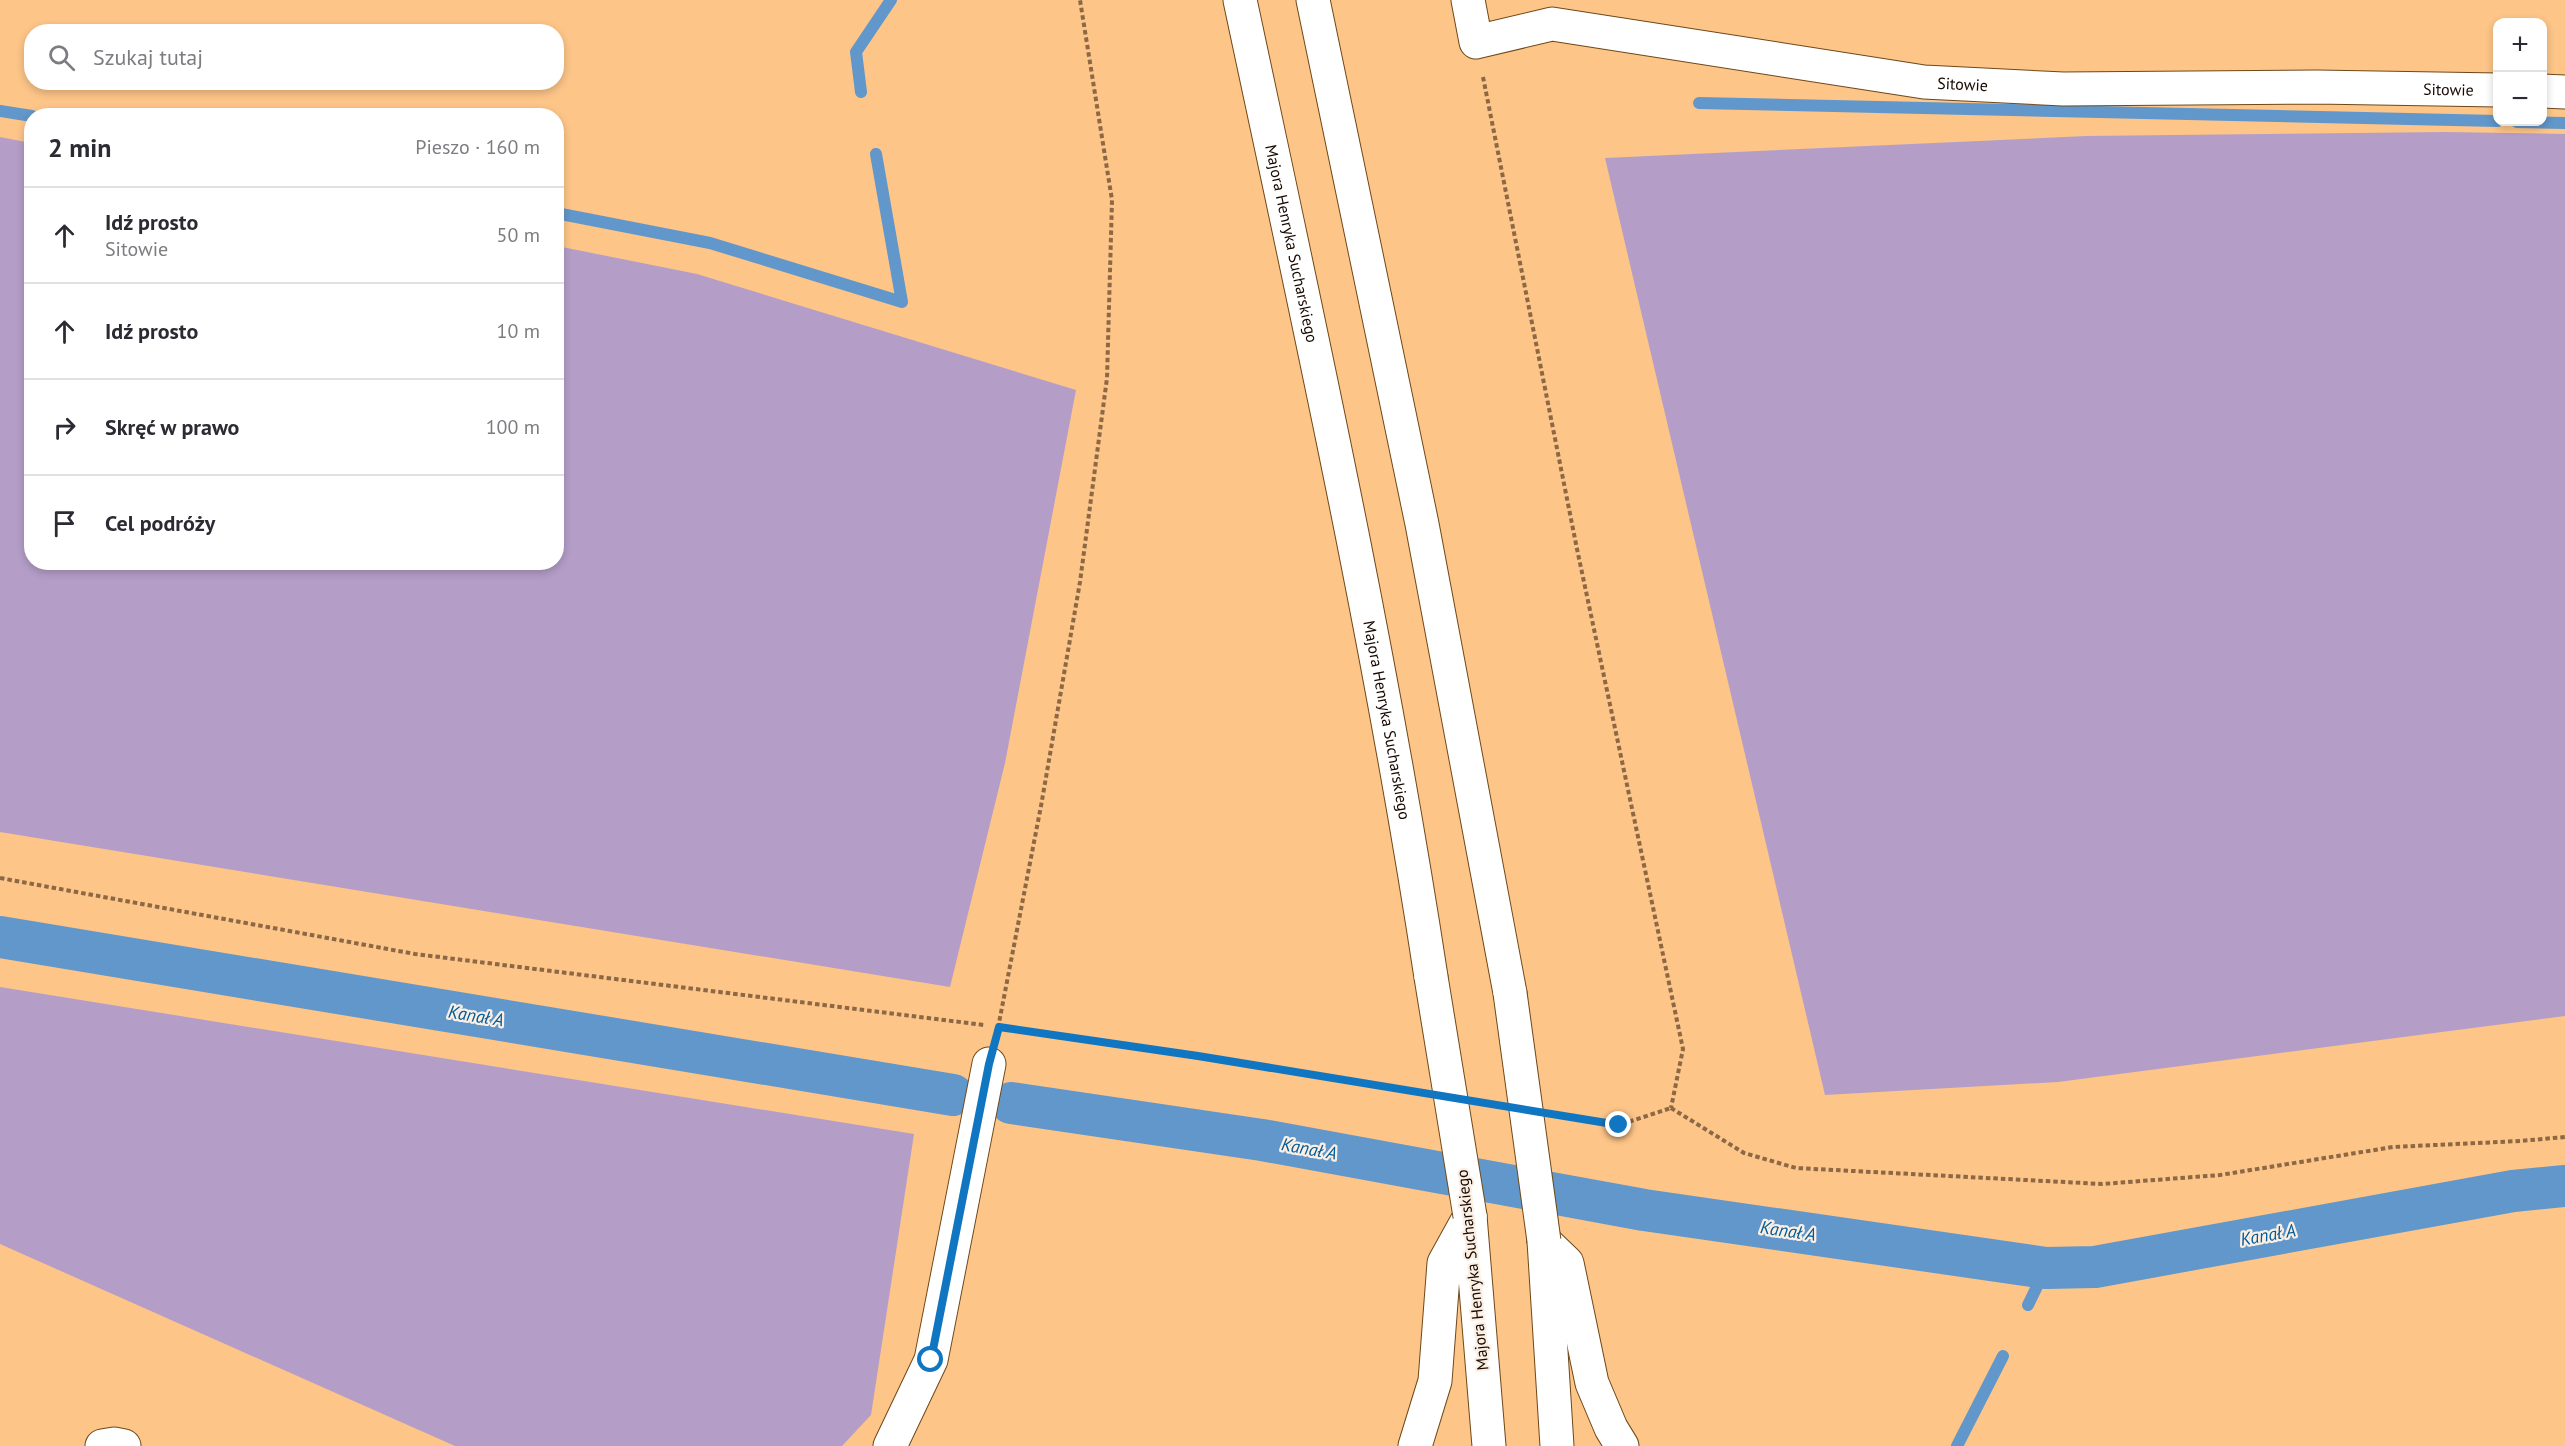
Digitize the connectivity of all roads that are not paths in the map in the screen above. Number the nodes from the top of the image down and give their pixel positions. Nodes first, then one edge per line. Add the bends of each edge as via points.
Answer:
1 (1240, 0) edge
2 (1313, 0) edge
3 (1468, 0) edge
4 (2493, 90) edge
5 (2547, 91) edge
6 (2565, 92) edge
7 (989, 1064) road end
8 (1470, 1216) junction
9 (1544, 1240) junction
10 (102, 1446) edge
11 (124, 1446) edge
12 (890, 1446) edge
13 (1415, 1446) edge
14 (1489, 1446) edge
15 (1557, 1446) edge
16 (1622, 1446) edge

1 - 8 main road, Majora Henryka Sucharskiego, bridge via 1406,812
2 - 9 main road, bridge via 1422,524 1510,993
3 - 4 main road, Sitowie via 1476,42 1552,24 1924,82 2063,89
5 - 6 main road
7 - 12 main road via 931,1360
8 - 13 main road via 1444,1263 1435,1381
8 - 14 main road, Majora Henryka Sucharskiego
9 - 15 main road
9 - 16 main road via 1567,1263 1592,1383
10 - 11 main road

